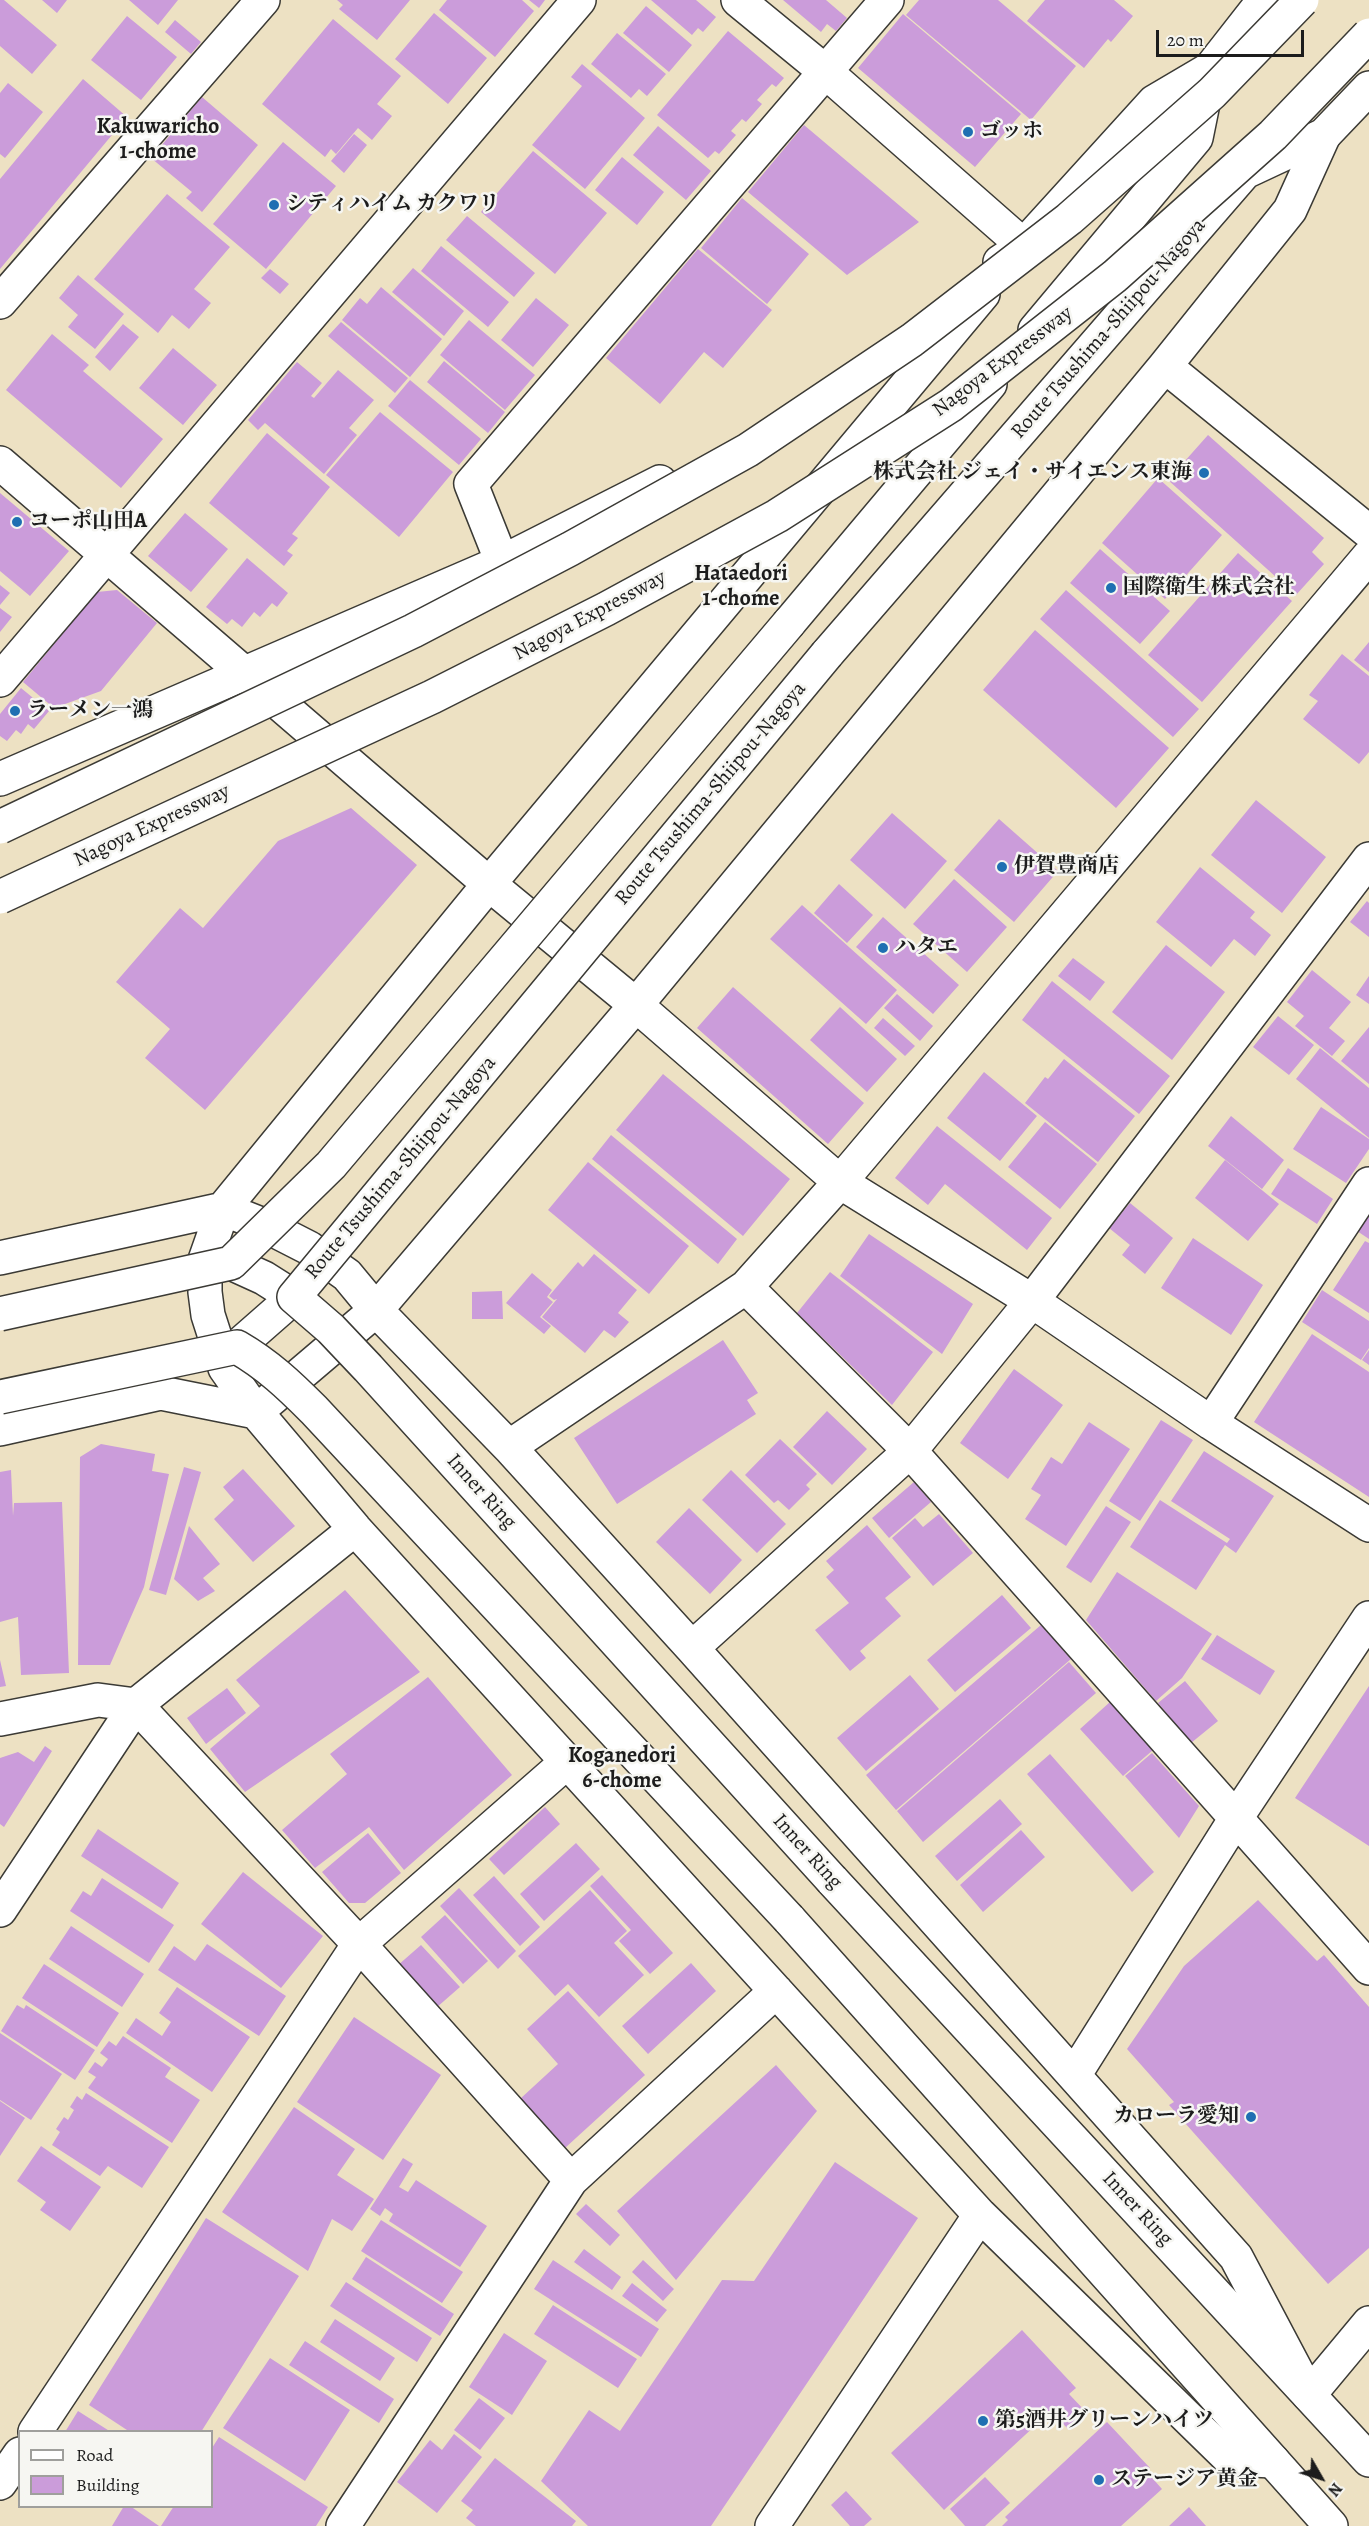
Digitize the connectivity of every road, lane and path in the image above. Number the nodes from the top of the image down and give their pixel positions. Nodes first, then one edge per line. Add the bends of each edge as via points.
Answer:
1 (263, 0) edge
2 (579, 0) edge
3 (738, 0) edge
4 (887, 0) edge
5 (1264, 0) edge
6 (1302, 0) edge
7 (1369, 35) edge
8 (1210, 69) junction
9 (827, 73) junction
10 (1369, 88) edge
11 (1324, 135) junction
12 (1024, 246) junction
13 (0, 302) edge
14 (1165, 366) junction
15 (0, 463) edge
16 (1369, 532) edge
17 (106, 554) junction
18 (1369, 556) edge
19 (502, 562) junction
20 (246, 674) junction
21 (0, 680) edge
22 (0, 779) edge
23 (0, 827) edge
24 (1369, 859) edge
25 (489, 884) junction
26 (0, 897) edge
27 (636, 1005) junction
28 (840, 1182) junction
29 (1369, 1184) edge
30 (223, 1209) junction
31 (0, 1258) edge
32 (231, 1263) junction
33 (746, 1287) junction
34 (294, 1297) junction
35 (1032, 1300) junction
36 (376, 1310) junction
37 (0, 1314) edge
38 (237, 1347) junction
39 (0, 1397) edge
40 (256, 1412) junction
41 (1211, 1423) junction
42 (0, 1429) edge
43 (509, 1447) junction
44 (910, 1451) junction
45 (1369, 1526) edge
46 (355, 1529) junction
47 (1369, 1618) edge
48 (692, 1648) junction
49 (136, 1705) junction
50 (0, 1719) edge
51 (567, 1761) junction
52 (1236, 1818) junction
53 (0, 1910) edge
54 (359, 1944) junction
55 (1369, 1968) edge
56 (776, 1991) junction
57 (1075, 2074) junction
58 (572, 2180) junction
59 (980, 2215) junction
60 (1369, 2323) edge
61 (1309, 2395) junction
62 (35, 2430) edge
63 (18, 2457) edge
64 (1369, 2460) edge
65 (1273, 2461) junction
66 (0, 2483) edge
67 (343, 2526) edge
68 (772, 2526) edge
69 (1330, 2526) edge

1 - 13 main road
2 - 17 main road
3 - 9 main road
4 - 9 main road
5 - 8 main road
6 - 23 main road, bridge via 1212,93 1069,219 912,340 748,450 413,631
7 - 26 main road, Nagoya Expressway, bridge via 1273,135 1115,276 951,405 777,516 432,697
8 - 12 main road via 1154,102
8 - 32 main road, bridge via 1196,138 331,1165
9 - 12 main road
9 - 19 main road via 471,484
10 - 11 main road, Route Tsushima-Shiipou-Nagoya
11 - 14 main road via 1290,210
11 - 34 main road, Route Tsushima-Shiipou-Nagoya, bridge via 1245,172 827,654
12 - 19 main road via 730,446
12 - 25 main road
14 - 16 main road
14 - 27 main road
15 - 17 main road
17 - 20 main road
17 - 21 main road
18 - 28 main road
19 - 20 main road
20 - 22 main road
20 - 25 main road
24 - 35 main road
25 - 27 main road
25 - 30 main road
27 - 28 main road
27 - 36 main road
28 - 33 main road
28 - 35 main road
29 - 41 main road
30 - 31 main road
30 - 36 main road via 309,1248 347,1275
30 - 40 main road via 206,1260 208,1315 225,1368
32 - 34 main road, Inner Ring
32 - 37 main road, bridge
33 - 43 main road
33 - 44 main road
34 - 38 main road, Route Tsushima-Shiipou-Nagoya
34 - 61 main road, Inner Ring, bridge via 368,1368 832,1880
35 - 41 main road
35 - 44 main road
36 - 40 main road
36 - 43 main road
38 - 39 main road, Route Tsushima-Shiipou-Nagoya, bridge
38 - 65 main road, bridge via 280,1375 789,1919
40 - 42 main road via 161,1393
40 - 46 main road
41 - 45 main road
43 - 48 main road
44 - 48 main road
44 - 52 main road
46 - 49 main road
46 - 51 main road
47 - 52 main road
48 - 57 main road
49 - 50 main road via 98,1700
49 - 53 main road
49 - 54 main road
51 - 54 main road
51 - 56 main road
52 - 55 main road
52 - 57 main road
54 - 58 main road
54 - 62 main road
56 - 58 main road
56 - 59 main road
57 - 61 main road via 1236,2257
58 - 67 main road
59 - 65 main road via 1230,2459
59 - 68 main road
60 - 61 main road
61 - 64 main road, Inner Ring
63 - 66 main road
65 - 69 main road

